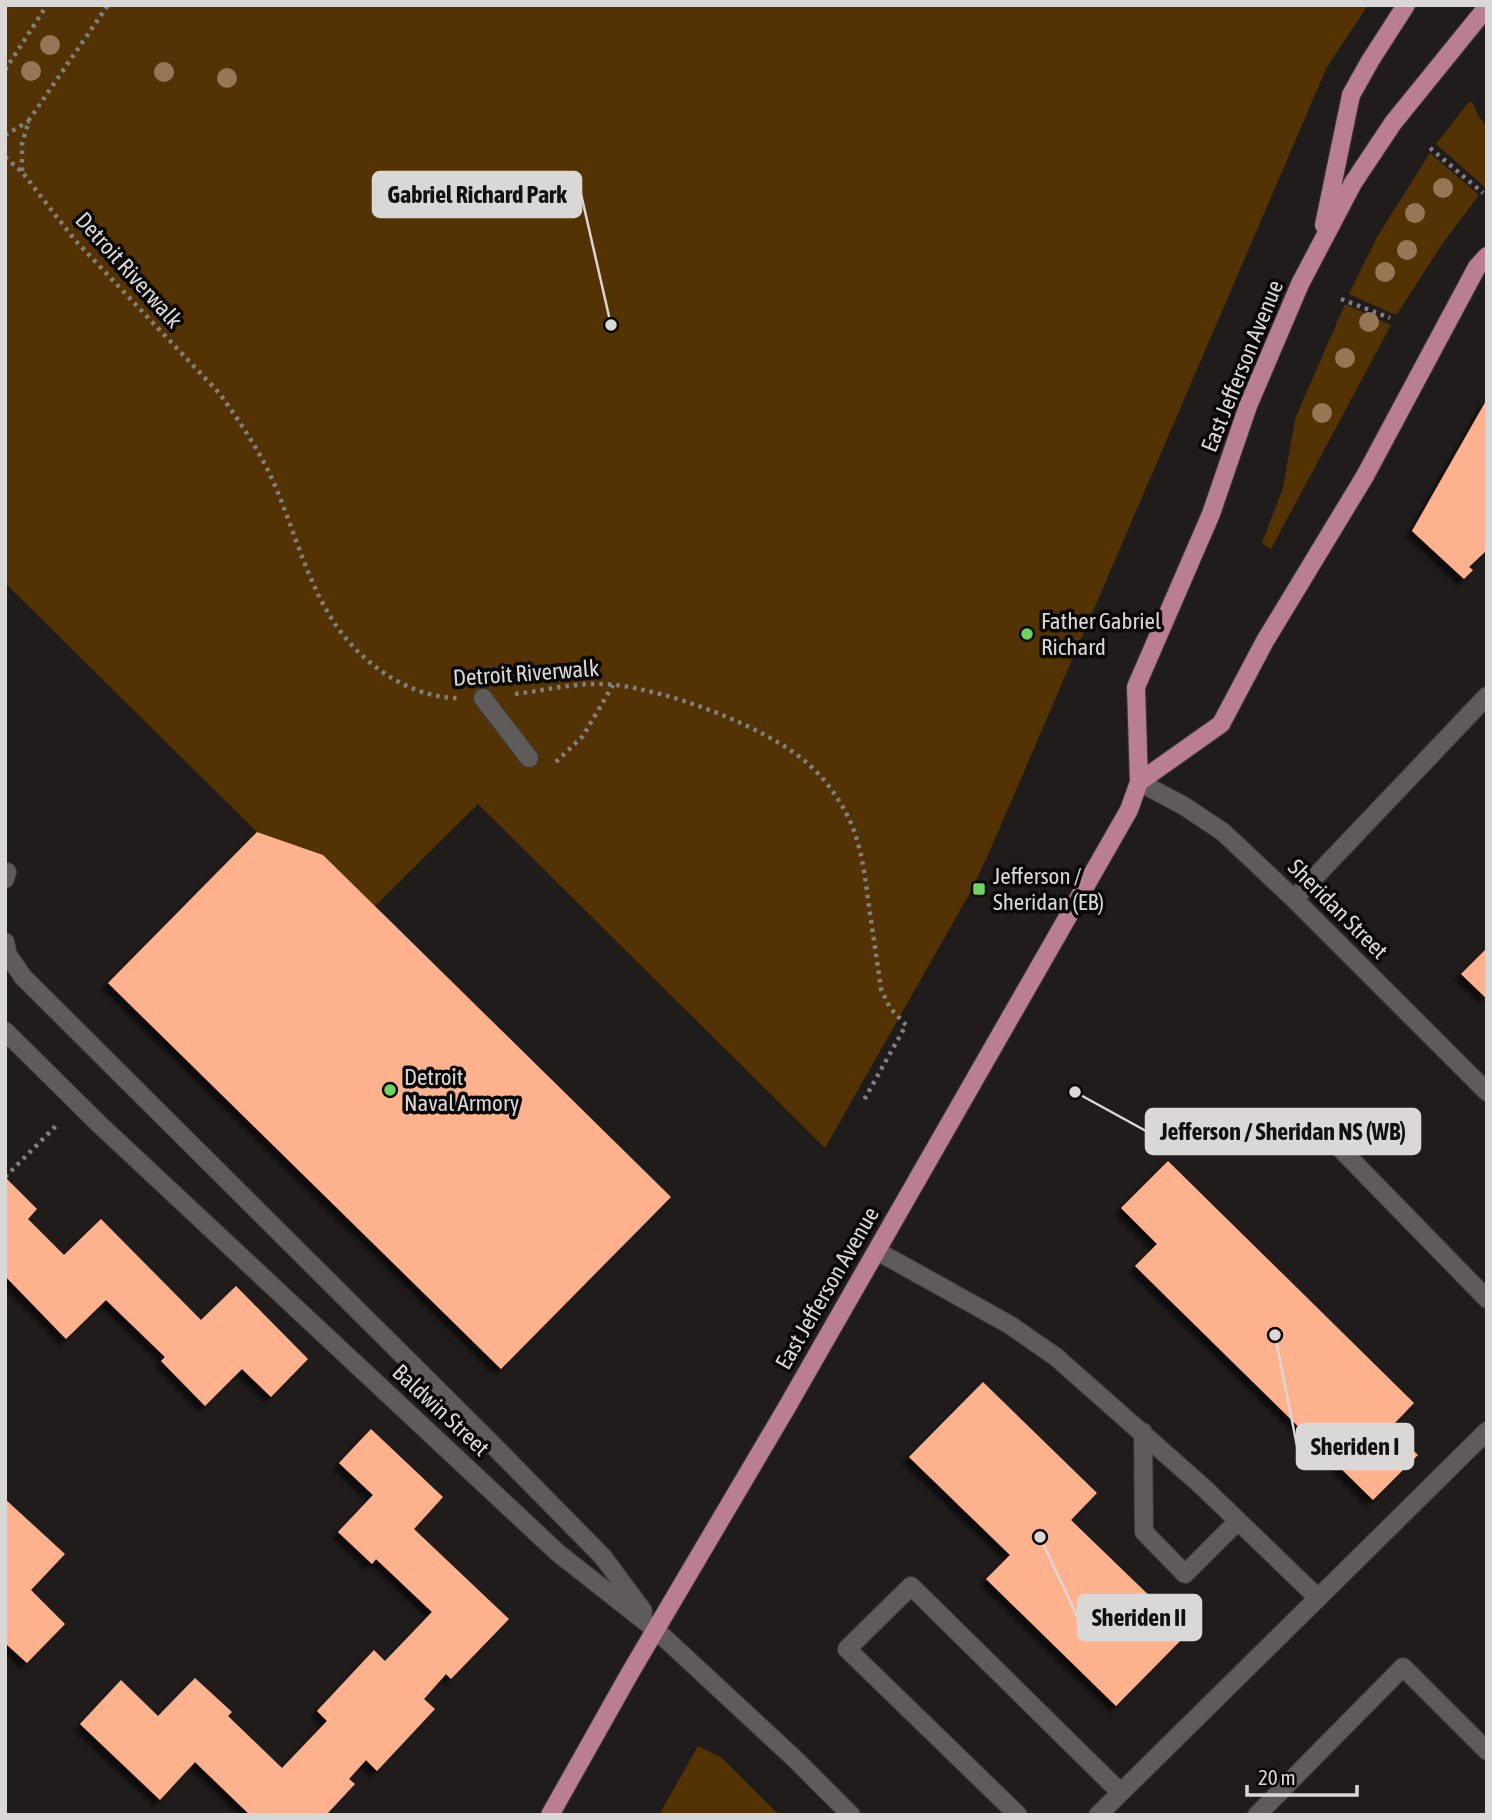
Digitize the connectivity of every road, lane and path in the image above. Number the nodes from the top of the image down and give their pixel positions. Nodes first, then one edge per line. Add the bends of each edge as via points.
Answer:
1 (47, 5) edge
2 (108, 5) edge
3 (1406, 5) edge
4 (1487, 7) edge
5 (6, 67) edge
6 (29, 120) junction
7 (5, 135) edge
8 (1430, 148) dead end
9 (5, 157) edge
10 (12, 164) junction
11 (5, 170) edge
12 (22, 172) junction
13 (1483, 193) dead end
14 (1320, 244) junction
15 (1484, 267) edge
16 (1341, 299) dead end
17 (1390, 318) dead end
18 (614, 685) junction
19 (1487, 696) edge
20 (483, 698) junction
21 (529, 758) dead end
22 (554, 764) dead end
23 (1139, 782) junction
24 (1294, 899) junction
25 (5, 942) edge
26 (5, 1031) edge
27 (1487, 1092) edge
28 (864, 1100) dead end
29 (80, 1102) junction
30 (1334, 1142) dead end
31 (5, 1177) edge
32 (877, 1251) junction
33 (1487, 1299) edge
34 (1487, 1431) edge
35 (1143, 1432) junction
36 (1238, 1521) junction
37 (1318, 1598) junction
38 (656, 1630) junction
39 (1487, 1751) edge
40 (1120, 1792) junction
41 (550, 1815) edge
42 (851, 1815) edge
43 (1018, 1815) edge
44 (1098, 1815) edge
45 (1257, 1815) edge

1 - 5 path
2 - 6 path
3 - 14 main road via 1351,95
4 - 14 main road, East Jefferson Avenue via 1393,122
6 - 7 path
6 - 12 path via 22,144
8 - 13 path
9 - 10 path, Detroit Riverwalk
10 - 11 path
10 - 12 path, Detroit Riverwalk
12 - 20 path, Detroit Riverwalk via 74,239 236,416 273,480 325,611 347,642 399,682 451,698
14 - 23 main road, East Jefferson Avenue via 1253,394 1212,514 1136,687
15 - 23 main road via 1221,724
16 - 17 path
18 - 20 path, Detroit Riverwalk via 558,686
18 - 22 path via 583,736
18 - 28 path, Detroit Riverwalk via 664,695 737,722 784,746 807,762 842,805 862,858 881,989 906,1025
19 - 24 street
20 - 21 street
23 - 24 street, Sheridan Street via 1223,832
23 - 32 main road, East Jefferson Avenue via 1129,810
24 - 27 street, Sheridan Street
25 - 38 street via 23,977 603,1557
26 - 29 street, Baldwin Street
29 - 31 path
29 - 38 street, Baldwin Street via 548,1543
30 - 33 street
32 - 35 street via 1020,1331
32 - 38 main road, East Jefferson Avenue
34 - 37 street
35 - 36 street
35 - 36 street via 1144,1532 1185,1574
36 - 37 street
37 - 40 street
38 - 41 main road, East Jefferson Avenue
38 - 42 street, Baldwin Street
39 - 45 street via 1402,1667
40 - 43 street via 911,1586 847,1649
40 - 44 street

